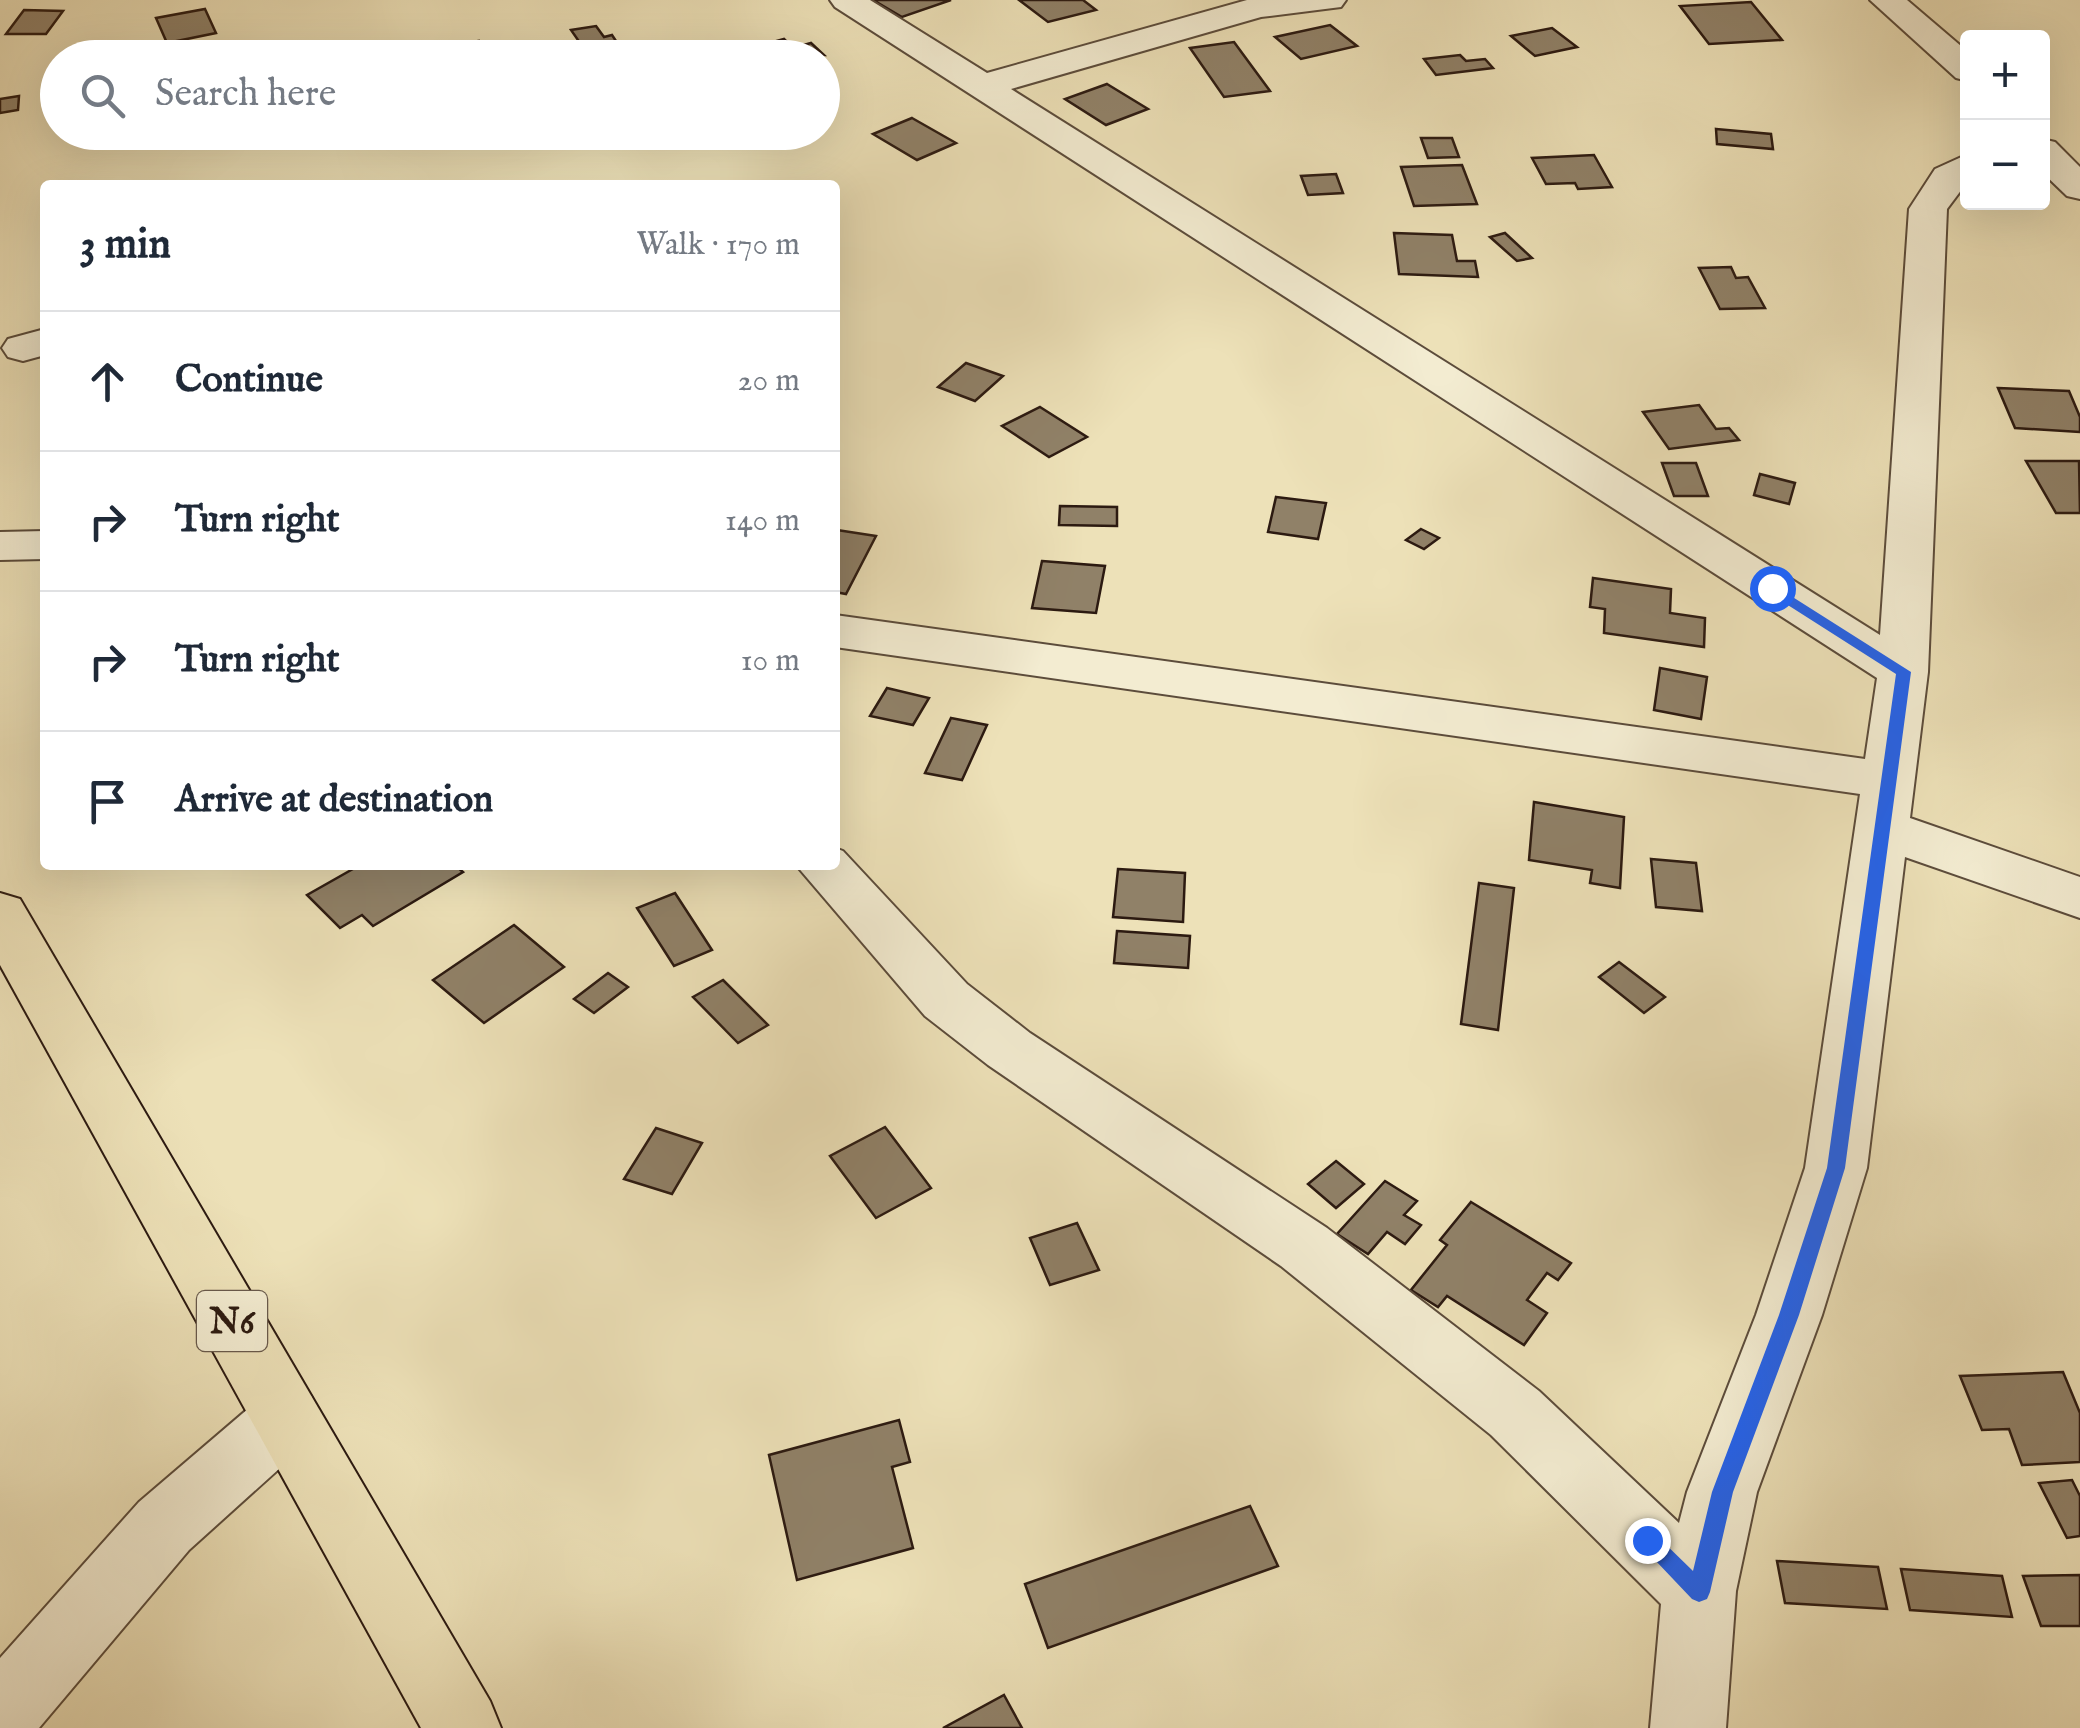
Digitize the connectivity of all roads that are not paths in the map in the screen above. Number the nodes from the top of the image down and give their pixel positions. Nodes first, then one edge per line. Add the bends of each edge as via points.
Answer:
1 (848, 0) edge
2 (1329, 0) edge
3 (1886, 0) edge
4 (1960, 64) edge
5 (982, 86) junction
6 (2050, 158) edge
7 (1960, 170) edge
8 (2080, 188) edge
9 (40, 545) edge
10 (0, 546) edge
11 (840, 632) edge
12 (1903, 672) junction
13 (1885, 804) junction
14 (829, 870) edge
15 (2080, 898) edge
16 (0, 914) edge
17 (287, 1418) junction
18 (1699, 1592) junction
19 (0, 1715) edge
20 (463, 1728) edge
21 (1688, 1728) edge

1 - 5 street
2 - 5 street via 1260,7
3 - 4 street
5 - 12 street
6 - 8 street
7 - 12 street via 1928,210
9 - 10 street
11 - 13 street
12 - 13 street
13 - 15 street
13 - 18 street via 1836,1168 1722,1492
14 - 18 street via 946,1000 1320,1259 1515,1413
16 - 17 highway, N6
17 - 19 street via 164,1526
17 - 20 highway, N6
18 - 21 street

